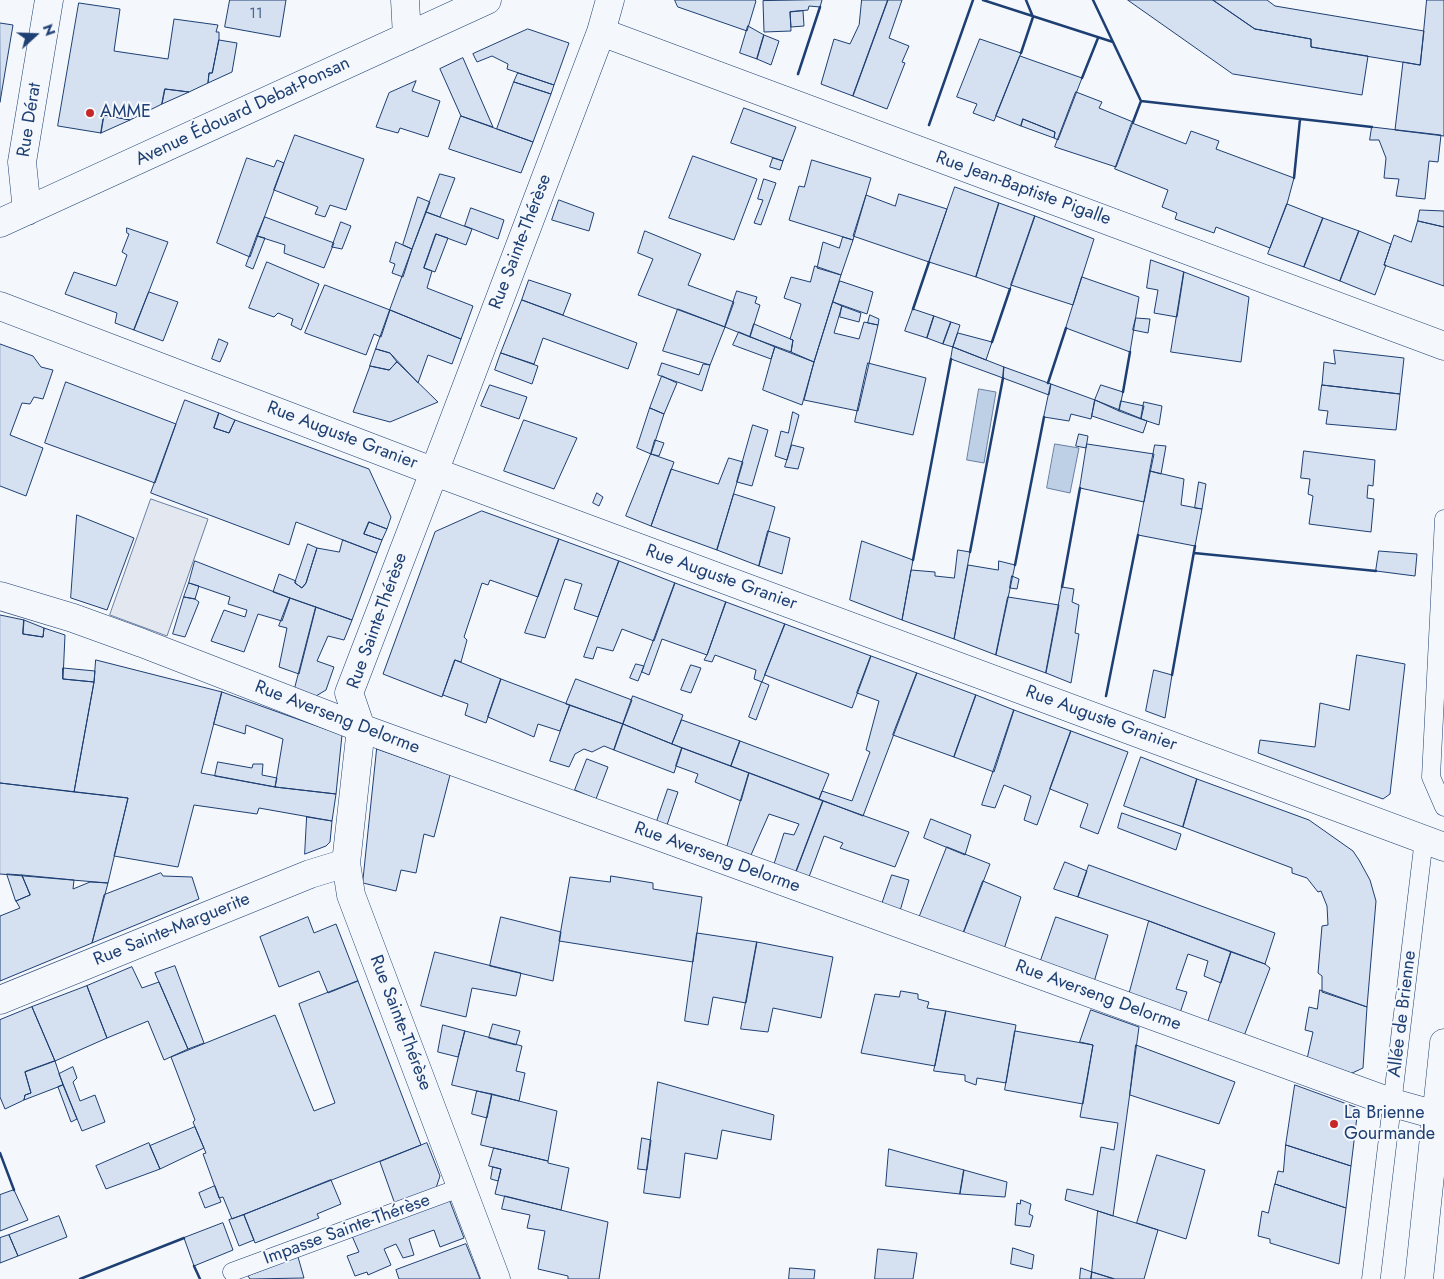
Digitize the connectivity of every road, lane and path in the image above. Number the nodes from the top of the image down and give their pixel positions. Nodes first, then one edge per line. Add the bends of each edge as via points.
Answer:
1 (49, 0) edge
2 (404, 0) edge
3 (487, 0) edge
4 (610, 0) edge
5 (601, 32) junction
6 (407, 37) junction
7 (27, 211) junction
8 (0, 224) edge
9 (0, 306) edge
10 (1444, 346) edge
11 (435, 472) junction
12 (1444, 519) edge
13 (0, 596) edge
14 (361, 728) junction
15 (1444, 807) edge
16 (1434, 843) edge
17 (346, 863) junction
18 (0, 1000) edge
19 (1444, 1043) edge
20 (1393, 1103) junction
21 (1436, 1116) junction
22 (462, 1187) junction
23 (232, 1272) dead end
24 (496, 1279) edge
25 (1372, 1279) edge
26 (1419, 1279) edge

1 - 7 street, Rue Dérat via 22,162
2 - 6 street
3 - 6 street, Avenue Édouard Debat-Ponsan
4 - 5 street, Rue Sainte-Thérèse
5 - 10 street, Rue Jean-Baptiste Pigalle
5 - 11 street, Rue Sainte-Thérèse
6 - 7 street, Avenue Édouard Debat-Ponsan
7 - 8 street, Avenue Édouard Debat-Ponsan
9 - 11 street, Rue Auguste Granier
11 - 14 street, Rue Sainte-Thérèse via 349,693
11 - 16 street, Rue Auguste Granier
12 - 15 lane via 1431,777
13 - 14 street, Rue Averseng Delorme via 142,643
14 - 17 street, Rue Sainte-Thérèse
14 - 20 street, Rue Averseng Delorme
16 - 20 lane, Allée de Brienne
17 - 18 street, Rue Sainte-Marguerite via 310,874
17 - 22 street, Rue Sainte-Thérèse via 351,895
19 - 21 street
20 - 21 street, Rue Averseng Delorme
20 - 25 lane, Allée de Brienne
21 - 26 street
22 - 23 lane, Impasse Sainte-Thérèse
22 - 24 street, Rue Sainte-Thérèse

